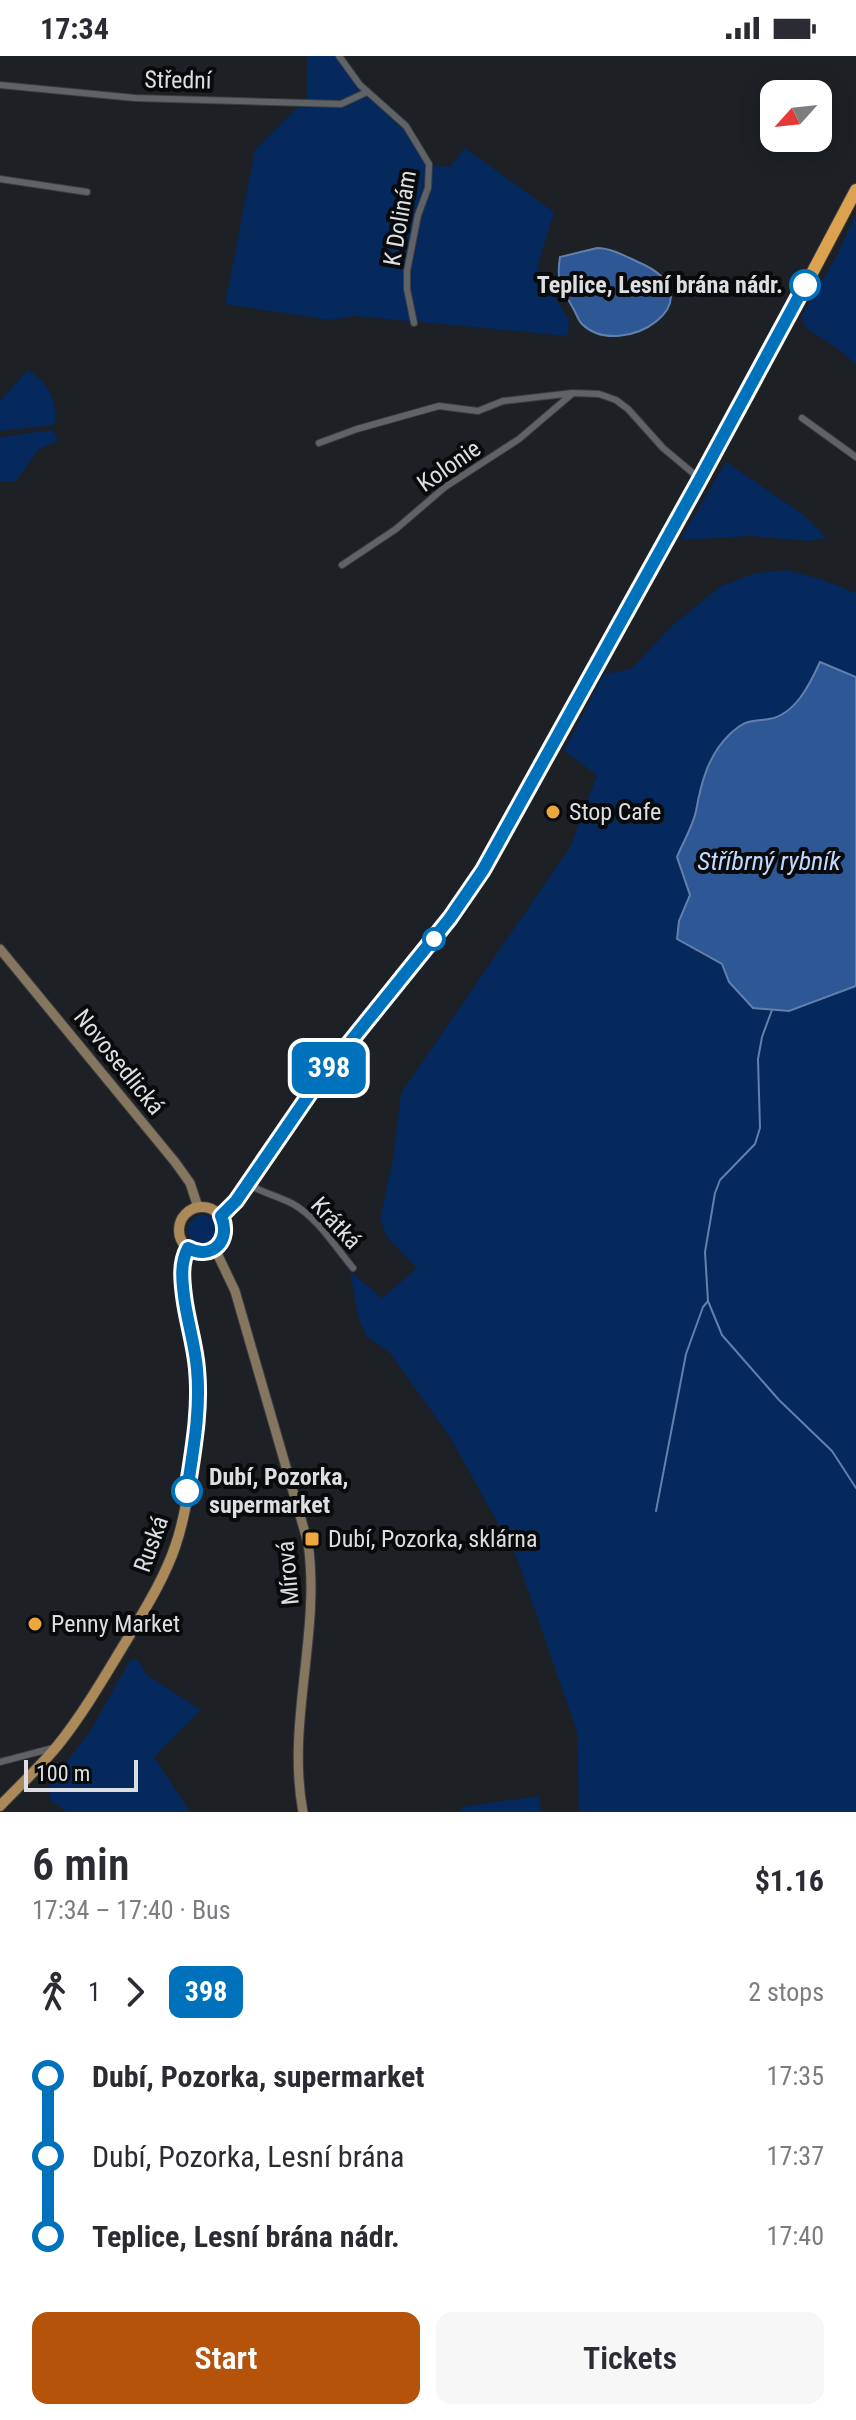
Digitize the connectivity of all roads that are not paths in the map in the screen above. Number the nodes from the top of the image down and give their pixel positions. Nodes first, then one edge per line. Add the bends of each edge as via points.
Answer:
1 (339, 56) edge
2 (0, 85) edge
3 (367, 92) junction
4 (0, 179) edge
5 (856, 190) edge
6 (87, 192) dead end
7 (856, 198) edge
8 (793, 309) junction
9 (414, 323) dead end
10 (573, 393) junction
11 (802, 418) dead end
12 (319, 443) dead end
13 (856, 457) edge
14 (700, 479) junction
15 (342, 565) dead end
16 (0, 949) edge
17 (248, 1184) junction
18 (198, 1207) junction
19 (221, 1216) junction
20 (188, 1248) junction
21 (215, 1249) junction
22 (353, 1268) dead end
23 (56, 1747) junction
24 (0, 1762) edge
25 (0, 1806) edge
26 (303, 1812) edge

1 - 3 street, K Dolinám
2 - 3 street, Střední via 135,98 341,104
3 - 9 street, K Dolinám via 406,126 429,164 407,271
4 - 6 street
5 - 8 highway
7 - 8 highway
8 - 14 main road
10 - 12 street, Kolonie via 503,401 478,411 439,406
10 - 14 street, Kolonie via 616,400
10 - 15 street, Kolonie via 519,439
11 - 13 street
14 - 17 main road via 473,886 317,1083
16 - 18 street, Novosedlická via 175,1162 192,1186
17 - 19 main road
17 - 22 street, Krátká via 307,1214
18 - 19 main road
18 - 20 main road via 185,1214 179,1228
19 - 21 main road via 225,1236
20 - 21 main road via 200,1253
20 - 23 main road, Ruská via 182,1279 196,1355 198,1402 179,1534 151,1599
21 - 26 street, Mírová via 234,1291 308,1543 312,1616 298,1762
23 - 24 street
23 - 25 main road, Ruská

